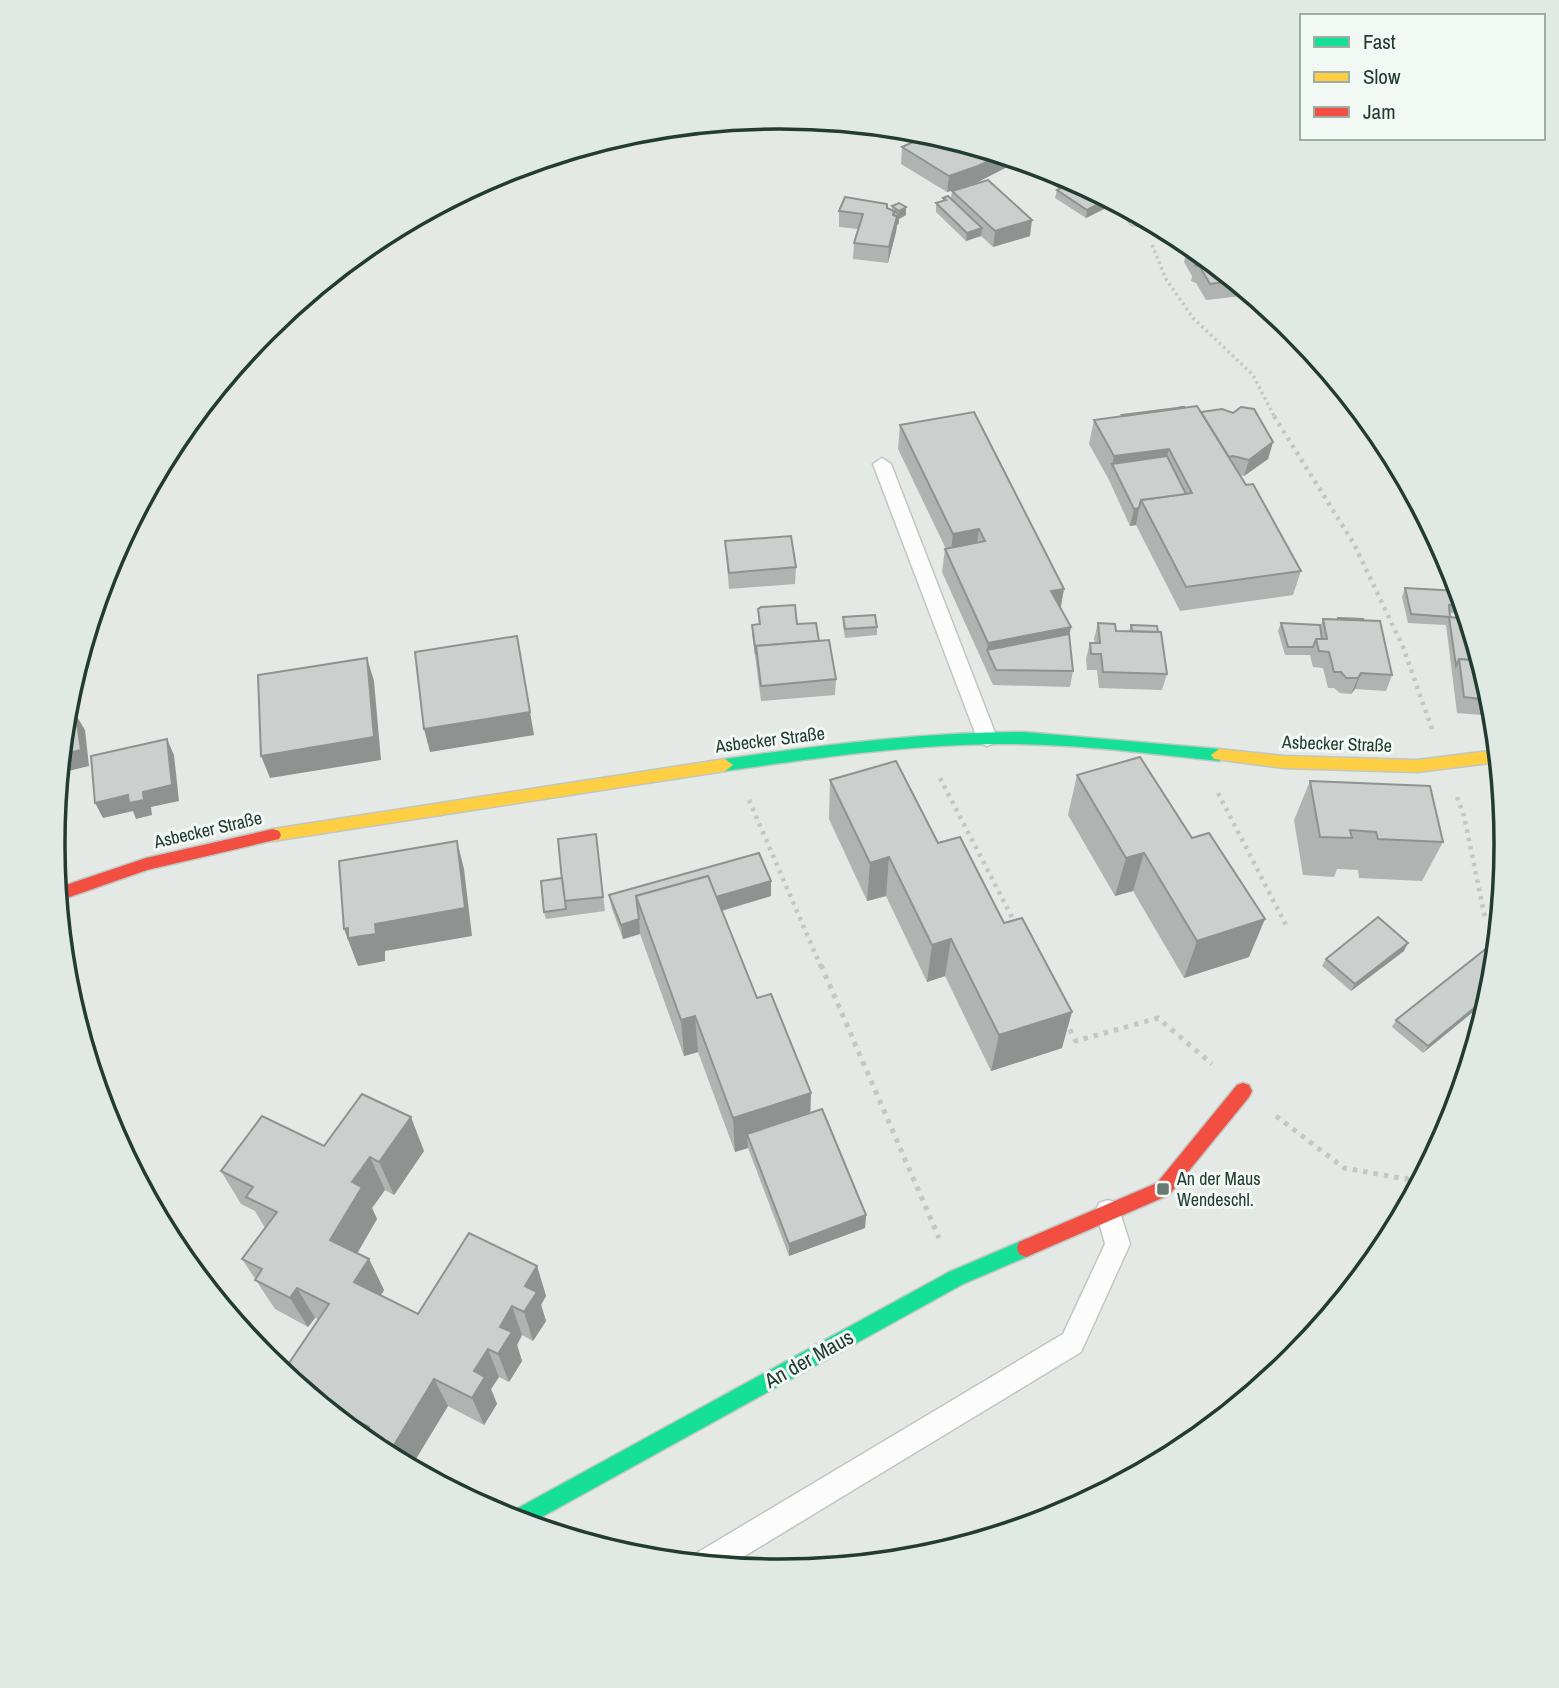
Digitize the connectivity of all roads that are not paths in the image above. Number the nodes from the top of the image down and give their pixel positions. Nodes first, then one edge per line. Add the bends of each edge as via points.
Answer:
1 (881, 464) dead end
2 (987, 738) junction
3 (1489, 757) edge
4 (66, 892) edge
5 (1243, 1091) road end
6 (1108, 1210) junction
7 (529, 1513) edge
8 (719, 1556) edge

1 - 2 lane
2 - 3 main road, Asbecker Straße via 1067,740 1345,765 1418,765
2 - 4 main road, Asbecker Straße via 921,741 733,764 288,832 146,863
5 - 6 main road, An der Maus via 1163,1189
6 - 7 main road, An der Maus via 956,1279
6 - 8 lane via 1118,1244 1072,1343

